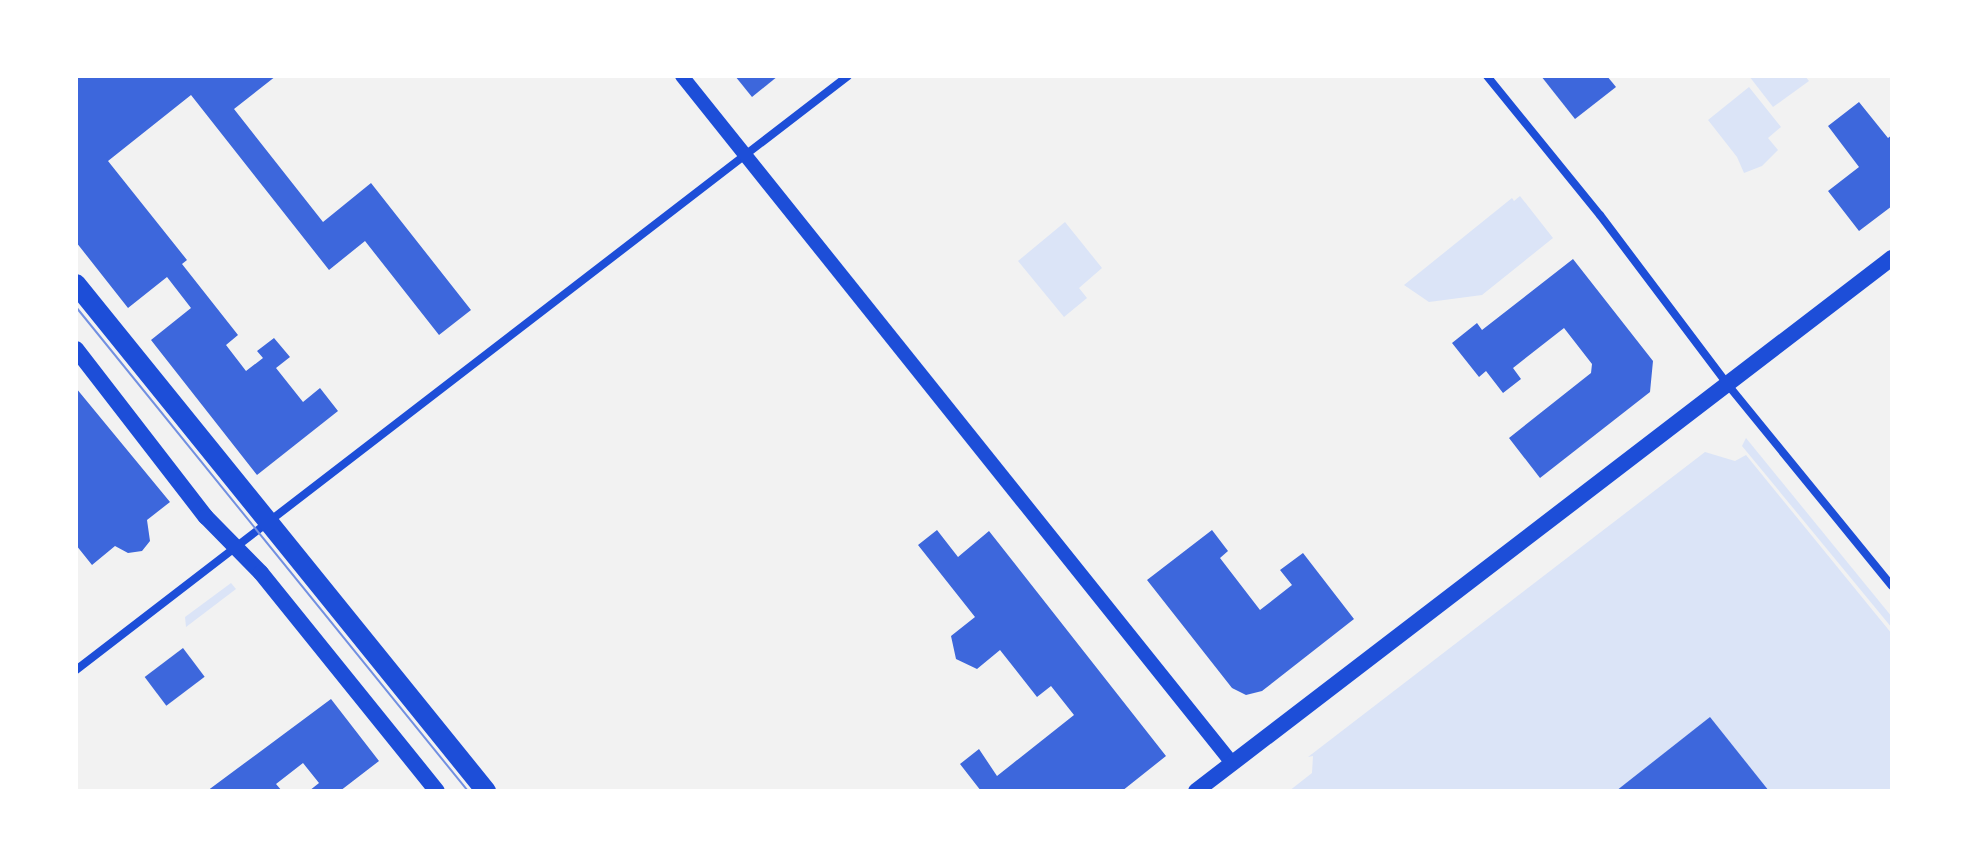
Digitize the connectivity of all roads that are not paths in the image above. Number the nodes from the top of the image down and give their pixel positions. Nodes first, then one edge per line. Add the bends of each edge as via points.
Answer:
1 (682, 76) edge
2 (848, 76) edge
3 (1487, 76) edge
4 (744, 155) junction
5 (1892, 258) edge
6 (76, 284) edge
7 (76, 349) edge
8 (1728, 385) junction
9 (269, 523) junction
10 (237, 548) junction
11 (1892, 586) edge
12 (76, 670) edge
13 (1232, 763) junction
14 (437, 791) edge
15 (486, 791) edge
16 (1196, 791) edge

1 - 4 street
2 - 4 street
3 - 8 street
4 - 9 street
4 - 13 street
5 - 8 main road
6 - 9 main road
7 - 10 main road via 206,517
8 - 11 street
8 - 13 main road
9 - 10 street
9 - 15 main road
10 - 12 street
10 - 14 main road
13 - 16 main road

